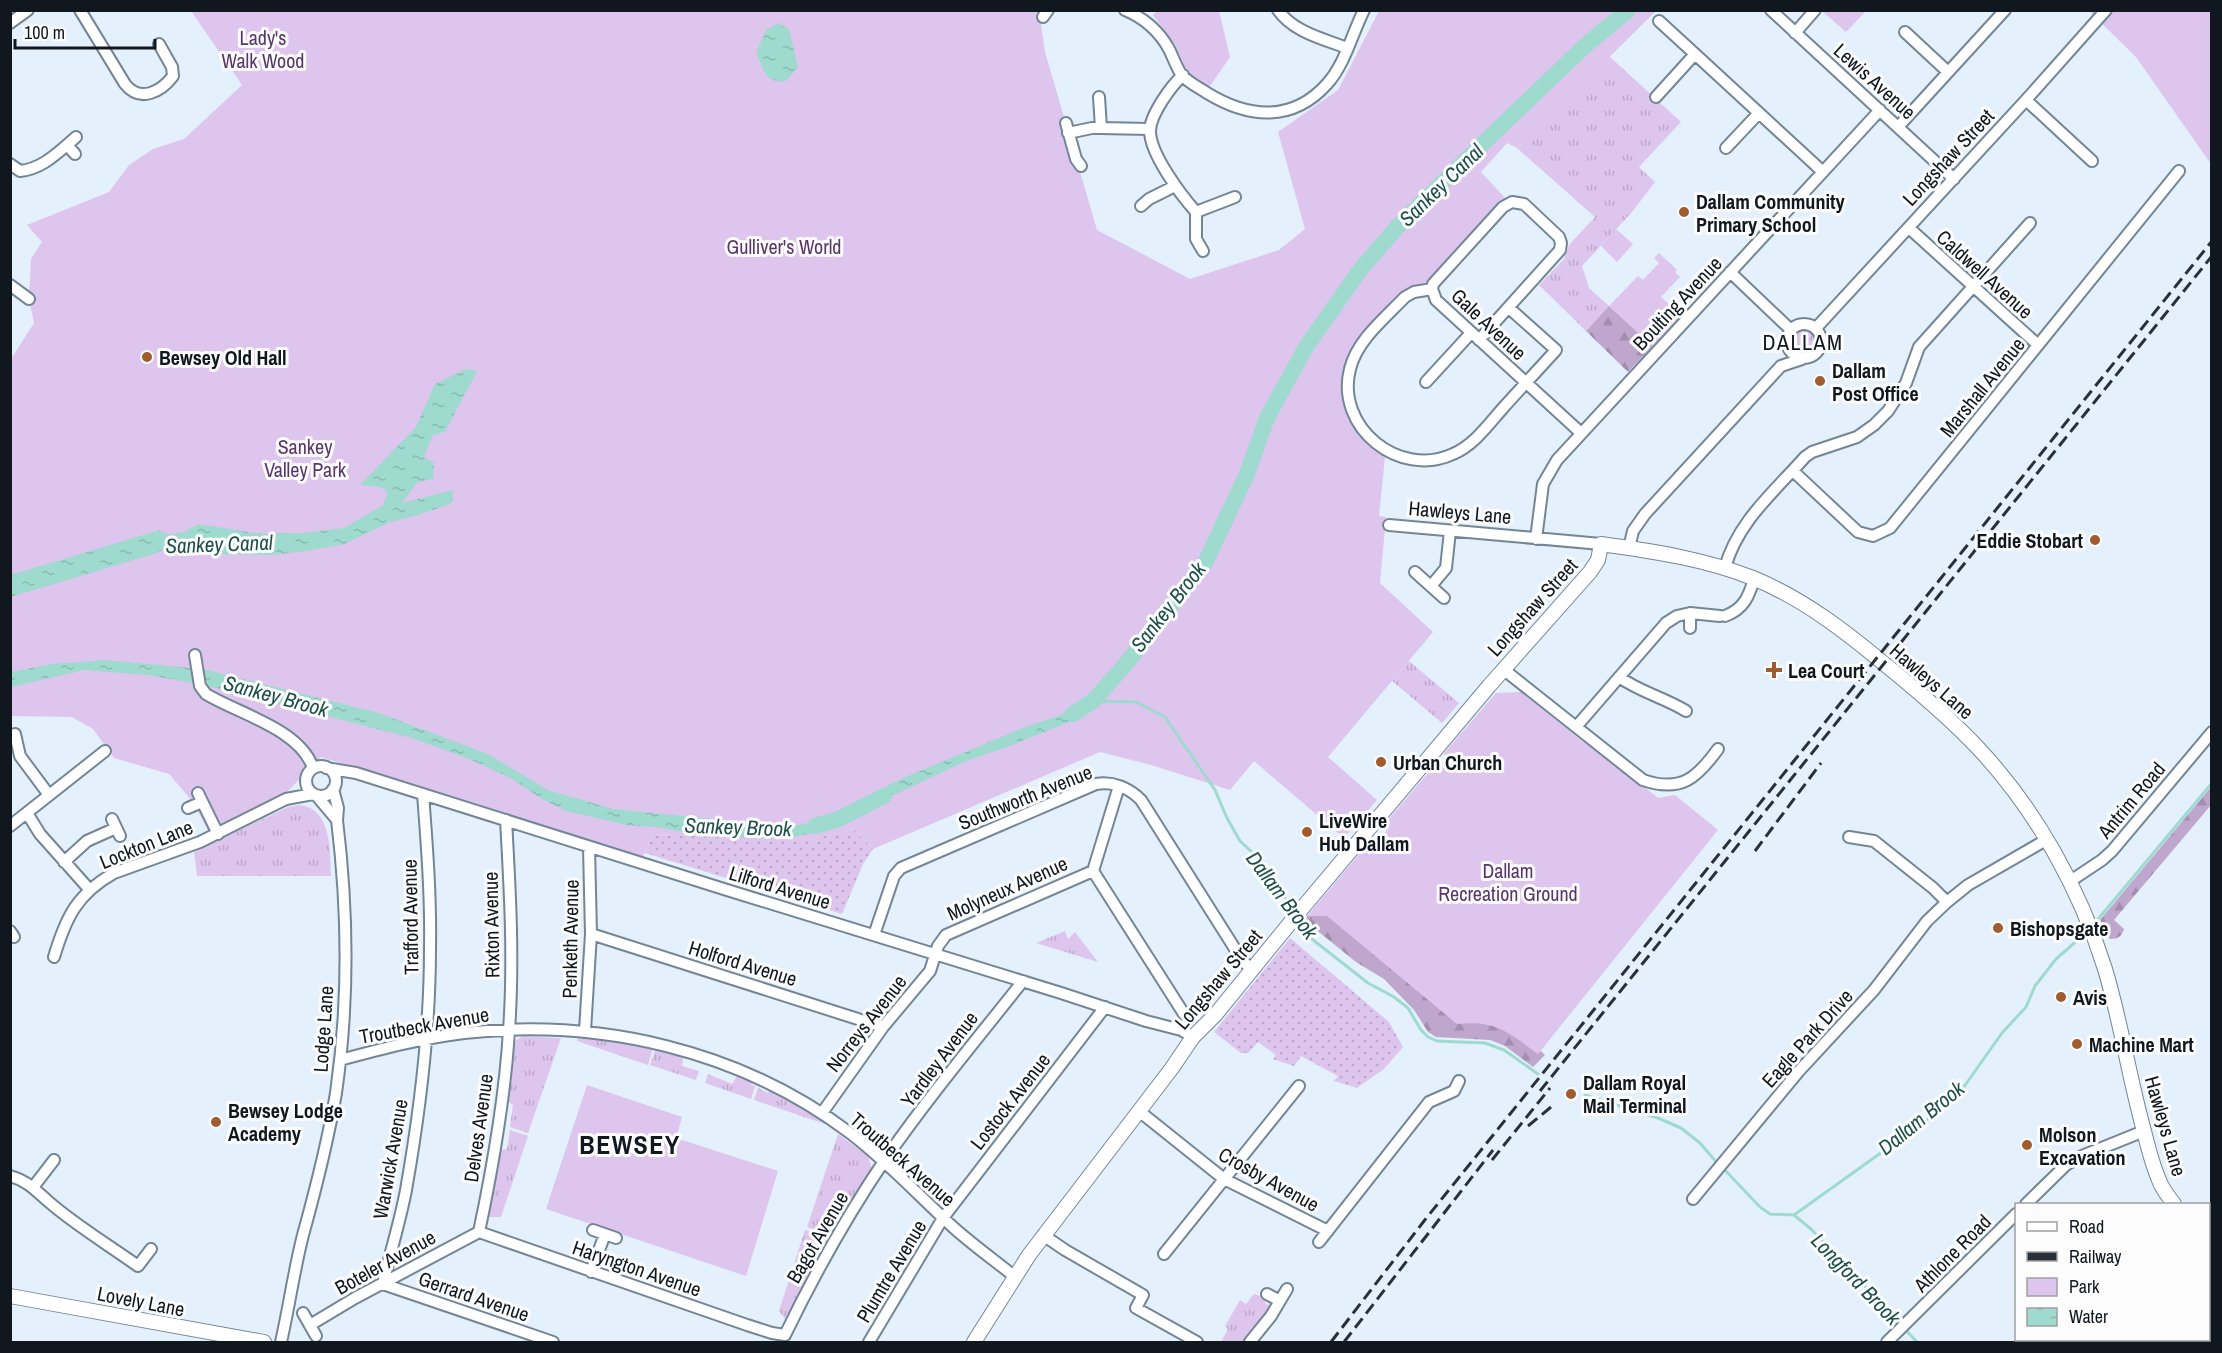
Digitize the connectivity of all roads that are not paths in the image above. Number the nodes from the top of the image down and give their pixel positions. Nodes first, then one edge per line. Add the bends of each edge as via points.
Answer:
1 (28, 10) edge
2 (80, 10) edge
3 (1125, 10) edge
4 (1278, 10) edge
5 (1364, 10) edge
6 (1771, 10) edge
7 (1815, 10) edge
8 (2106, 10) edge
9 (2000, 12) edge
10 (1659, 21) dead end
11 (10, 23) edge
12 (1905, 32) dead end
13 (1795, 33) junction
14 (159, 44) dead end
15 (1347, 48) junction
16 (1695, 54) junction
17 (1948, 72) junction
18 (1183, 75) junction
19 (1099, 97) dead end
20 (1656, 97) dead end
21 (2026, 100) junction
22 (1880, 110) junction
23 (1759, 113) junction
24 (1898, 127) junction
25 (1101, 129) junction
26 (1149, 129) junction
27 (1726, 148) dead end
28 (75, 154) dead end
29 (2092, 161) dead end
30 (10, 164) edge
31 (1081, 166) dead end
32 (2180, 171) dead end
33 (1823, 172) junction
34 (1954, 179) junction
35 (1175, 186) junction
36 (1234, 197) dead end
37 (1142, 206) dead end
38 (1196, 212) junction
39 (2030, 223) dead end
40 (1909, 228) junction
41 (1203, 251) dead end
42 (1730, 272) junction
43 (10, 285) edge
44 (1973, 287) junction
45 (1432, 290) junction
46 (29, 299) dead end
47 (1509, 308) junction
48 (1816, 328) junction
49 (1791, 330) junction
50 (1475, 336) junction
51 (1787, 344) junction
52 (2038, 345) junction
53 (1802, 359) junction
54 (1781, 366) junction
55 (1426, 382) dead end
56 (1526, 383) junction
57 (1581, 433) junction
58 (1793, 471) junction
59 (1389, 525) dead end
60 (1450, 531) junction
61 (1536, 539) junction
62 (1601, 544) junction
63 (1629, 548) junction
64 (1725, 568) junction
65 (1415, 572) dead end
66 (1754, 579) junction
67 (1431, 586) junction
68 (1444, 598) dead end
69 (1690, 613) junction
70 (1690, 628) dead end
71 (195, 656) dead end
72 (1503, 669) junction
73 (1619, 677) junction
74 (1686, 711) dead end
75 (1576, 727) junction
76 (2211, 732) edge
77 (17, 733) edge
78 (1718, 749) dead end
79 (105, 751) dead end
80 (313, 768) junction
81 (326, 768) junction
82 (356, 773) junction
83 (306, 778) junction
84 (1119, 786) junction
85 (334, 787) junction
86 (315, 794) junction
87 (423, 794) junction
88 (49, 795) junction
89 (286, 799) junction
90 (188, 808) dead end
91 (27, 813) junction
92 (337, 820) junction
93 (506, 820) junction
94 (10, 826) edge
95 (116, 828) dead end
96 (218, 834) junction
97 (1849, 837) dead end
98 (2046, 840) junction
99 (589, 847) junction
100 (64, 862) junction
101 (1093, 871) junction
102 (2069, 882) junction
103 (89, 890) junction
104 (1947, 902) junction
105 (591, 934) junction
106 (874, 935) junction
107 (936, 955) junction
108 (54, 957) dead end
109 (1251, 970) junction
110 (1023, 981) junction
111 (1105, 1007) junction
112 (1184, 1014) dead end
113 (883, 1027) junction
114 (509, 1029) junction
115 (585, 1031) junction
116 (1193, 1037) junction
117 (426, 1039) junction
118 (340, 1060) junction
119 (1459, 1081) dead end
120 (1299, 1086) dead end
121 (1139, 1111) junction
122 (822, 1113) junction
123 (2144, 1131) junction
124 (54, 1160) dead end
125 (885, 1161) junction
126 (10, 1176) edge
127 (1224, 1179) junction
128 (34, 1186) junction
129 (1693, 1199) dead end
130 (2175, 1202) edge
131 (2027, 1203) edge
132 (2015, 1215) edge
133 (944, 1218) junction
134 (593, 1230) dead end
135 (1328, 1231) junction
136 (479, 1232) junction
137 (1043, 1235) junction
138 (1319, 1242) dead end
139 (151, 1249) dead end
140 (1164, 1254) dead end
141 (591, 1272) junction
142 (1014, 1276) junction
143 (383, 1284) junction
144 (1287, 1289) dead end
145 (1267, 1294) dead end
146 (10, 1296) edge
147 (1280, 1301) junction
148 (303, 1313) dead end
149 (310, 1325) junction
150 (316, 1336) dead end
151 (1891, 1338) edge
152 (787, 1339) edge
153 (264, 1342) edge
154 (281, 1342) edge
155 (553, 1342) edge
156 (869, 1342) edge
157 (974, 1342) edge
158 (1197, 1342) edge
159 (1250, 1342) edge

1 - 11 street
2 - 14 street via 125,84 134,92 148,95 173,76
3 - 18 street via 1161,36
4 - 15 street via 1296,27
5 - 15 street
6 - 13 street, Lewis Avenue
7 - 13 street
8 - 21 street, Longshaw Street
9 - 17 street
10 - 16 street
12 - 17 street
13 - 22 street, Lewis Avenue
15 - 18 street via 1325,87 1303,103 1277,112 1254,113 1231,106
16 - 20 street
16 - 23 street
17 - 24 street
18 - 26 street via 1171,88
19 - 25 street
21 - 29 street
21 - 34 street, Longshaw Street
22 - 24 street, Lewis Avenue
22 - 33 street, Boulting Avenue
23 - 27 street
23 - 33 street
24 - 34 street, Lewis Avenue
25 - 26 street
25 - 31 street via 1067,128
26 - 35 street
28 - 30 street via 71,141 33,169 20,171
32 - 52 street, Marshall Avenue
33 - 42 street, Boulting Avenue
34 - 40 street, Longshaw Street
35 - 37 street
35 - 38 street
36 - 38 street
38 - 41 street via 1196,239
39 - 44 street
40 - 44 street, Caldwell Avenue
40 - 48 street, Longshaw Street
42 - 49 street
42 - 57 street, Boulting Avenue
43 - 46 street
44 - 52 street, Caldwell Avenue
44 - 58 street via 1919,347 1906,383 1875,425 1857,437 1812,452
45 - 47 street via 1433,284 1503,207 1518,201 1561,243 1560,250
45 - 50 street, Gale Avenue via 1436,300
45 - 56 street via 1405,297 1362,343 1352,362 1348,381 1350,402 1354,414 1379,447 1408,460 1451,455 1470,444
47 - 50 street
47 - 56 street, Gale Avenue via 1556,350
48 - 49 street via 1800,324
48 - 53 street via 1821,337 1820,348 1813,357
49 - 51 street
50 - 55 street
50 - 56 street, Gale Avenue
51 - 53 street via 1792,354
51 - 54 street
52 - 58 street, Marshall Avenue via 1885,532 1873,536 1858,531
53 - 54 street
54 - 63 street via 1645,514 1633,531
56 - 57 street, Gale Avenue
57 - 61 street, Boulting Avenue via 1546,478
58 - 64 street via 1743,526
59 - 60 street, Hawleys Lane
60 - 61 street, Hawleys Lane
60 - 67 street via 1446,568
61 - 62 street, Hawleys Lane
62 - 63 street, Hawleys Lane
62 - 72 street, Longshaw Street via 1598,560 1590,572
63 - 64 street, Hawleys Lane
64 - 66 street, Hawleys Lane
65 - 67 street
66 - 69 street via 1746,602 1736,611 1723,616
66 - 98 street, Hawleys Lane via 1814,610 1917,690 1979,748
67 - 68 street
69 - 70 street
69 - 73 street via 1666,623
71 - 80 street via 200,686 213,698 296,743
72 - 75 street
72 - 109 street, Longshaw Street
73 - 74 street
73 - 75 street
75 - 78 street via 1643,780 1664,785 1695,776
76 - 102 street, Antrim Road via 2112,851
77 - 88 street via 20,756
79 - 88 street
80 - 81 street
80 - 83 street
81 - 82 street, Lilford Avenue
81 - 85 street via 333,773
82 - 85 street
82 - 87 street, Lilford Avenue
83 - 86 street via 307,787
83 - 89 street, Lockton Lane
84 - 101 street
84 - 106 street, Southworth Avenue via 1096,784 901,868 894,876
84 - 109 street, Southworth Avenue via 1140,800
85 - 86 street via 327,794
85 - 92 street, Lodge Lane
86 - 89 street, Lockton Lane
86 - 92 street
87 - 93 street, Lilford Avenue
87 - 117 street, Trafford Avenue via 430,903
88 - 91 street
89 - 96 street, Lockton Lane
90 - 96 street via 200,798
91 - 94 street
91 - 100 street via 39,834
92 - 118 street, Lodge Lane via 345,924
93 - 99 street, Lilford Avenue
93 - 114 street, Rixton Avenue via 511,932
95 - 100 street via 87,841
96 - 103 street, Lockton Lane via 114,873
97 - 104 street via 1874,841
98 - 102 street, Hawleys Lane
98 - 104 street, Eagle Park Drive via 1978,879
99 - 105 street, Penketh Avenue
99 - 106 street, Lilford Avenue
100 - 103 street
101 - 107 street, Molyneux Avenue via 951,932 941,940
101 - 112 street, Molyneux Avenue via 1172,1005
102 - 123 street, Hawleys Lane via 2094,937 2114,1000
103 - 108 street, Lockton Lane via 70,914
104 - 129 street, Eagle Park Drive
105 - 113 street, Holford Avenue
105 - 115 street, Penketh Avenue
106 - 107 street, Lilford Avenue
107 - 110 street, Lilford Avenue
107 - 113 street, Norreys Avenue via 930,971
109 - 116 street, Longshaw Street
110 - 111 street, Lilford Avenue
110 - 125 street, Yardley Avenue
111 - 116 street, Lilford Avenue
111 - 133 street, Lostock Avenue
113 - 122 street, Norreys Avenue
114 - 115 street, Troutbeck Avenue
114 - 117 street, Troutbeck Avenue
114 - 136 street, Delves Avenue via 492,1172
115 - 122 street, Troutbeck Avenue via 678,1048 708,1058 782,1090
116 - 121 street, Longshaw Street
117 - 118 street, Troutbeck Avenue
117 - 143 street, Warwick Avenue via 405,1194
118 - 154 street, Lodge Lane via 320,1173
119 - 135 street via 1454,1091 1429,1102
120 - 127 street
121 - 127 street, Crosby Avenue
121 - 137 street, Longshaw Street
122 - 125 street, Troutbeck Avenue
123 - 130 street, Hawleys Lane via 2159,1183
123 - 131 street via 2066,1165
124 - 128 street
125 - 133 street, Troutbeck Avenue
125 - 152 street, Bagot Avenue via 811,1281
126 - 128 street
127 - 135 street, Crosby Avenue
127 - 140 street
128 - 139 street via 49,1202 138,1266
132 - 151 street, Athlone Road
133 - 142 street, Troutbeck Avenue
133 - 156 street, Plumtre Avenue
134 - 141 street via 610,1236
135 - 138 street
136 - 141 street, Haryngton Avenue
136 - 143 street, Boteler Avenue
137 - 142 street, Longshaw Street
137 - 158 street via 1143,1295 1136,1308
141 - 152 street, Haryngton Avenue
142 - 157 street, Longshaw Street
143 - 149 street, Boteler Avenue
143 - 155 street, Gerrard Avenue
144 - 147 street
145 - 147 street
146 - 153 street, Lovely Lane
147 - 159 street
148 - 149 street
149 - 150 street

